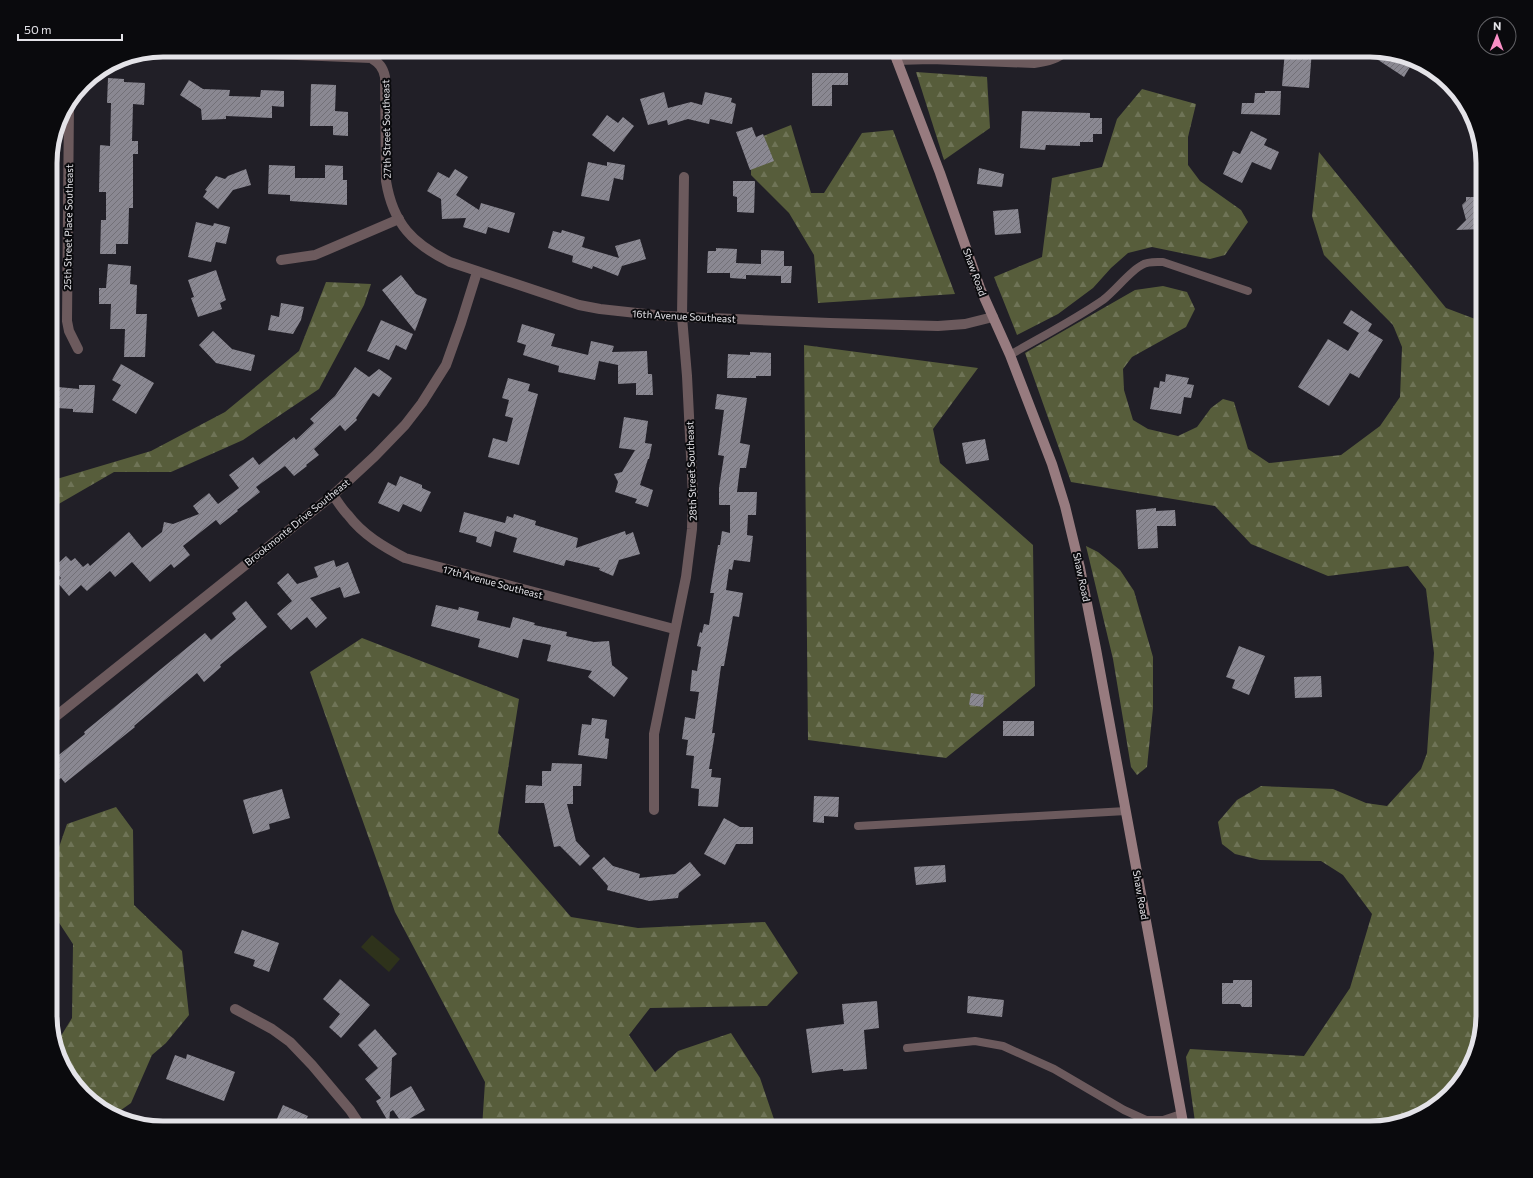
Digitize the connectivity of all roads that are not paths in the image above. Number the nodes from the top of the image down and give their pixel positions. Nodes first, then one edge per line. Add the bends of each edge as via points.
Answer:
1 (361, 57) edge
2 (896, 57) edge
3 (913, 57) edge
4 (1059, 57) edge
5 (69, 114) edge
6 (684, 177) dead end
7 (399, 219) junction
8 (280, 260) dead end
9 (478, 272) junction
10 (1248, 291) dead end
11 (682, 317) junction
12 (993, 317) junction
13 (78, 349) dead end
14 (1010, 354) junction
15 (333, 495) junction
16 (674, 630) junction
17 (57, 715) edge
18 (654, 810) dead end
19 (1126, 811) junction
20 (858, 826) dead end
21 (235, 1009) dead end
22 (907, 1048) dead end
23 (1181, 1114) junction
24 (357, 1121) edge
25 (1182, 1121) edge

1 - 7 street, 27th Street Southeast via 371,58 384,69 386,181
2 - 12 main road, Shaw Road via 980,288
3 - 4 street via 1034,63
5 - 13 street, 25th Street Place Southeast via 67,321
6 - 11 street, 28th Street Southeast
7 - 8 street via 314,255
7 - 9 street, 16th Avenue Southeast via 420,245 432,254
9 - 11 street, 16th Avenue Southeast via 579,305
9 - 15 street, Brookmonte Drive Southeast via 446,365 422,403 375,456
10 - 14 lane via 1163,262 1143,264 1113,291 1085,311
11 - 12 street, 16th Avenue Southeast via 938,326 965,324
11 - 16 street, 28th Street Southeast via 693,496 686,577
12 - 14 main road, Shaw Road
14 - 19 main road, Shaw Road via 1052,464 1067,512
15 - 16 street, 17th Avenue Southeast via 362,531 382,546 405,558
15 - 17 street, Brookmonte Drive Southeast
16 - 18 street, 28th Street Southeast via 654,734
19 - 20 lane
19 - 23 main road, Shaw Road
21 - 24 street via 272,1028 290,1042
22 - 23 lane via 975,1041 1003,1046 1054,1069 1146,1120 1163,1120
23 - 25 main road, Shaw Road

